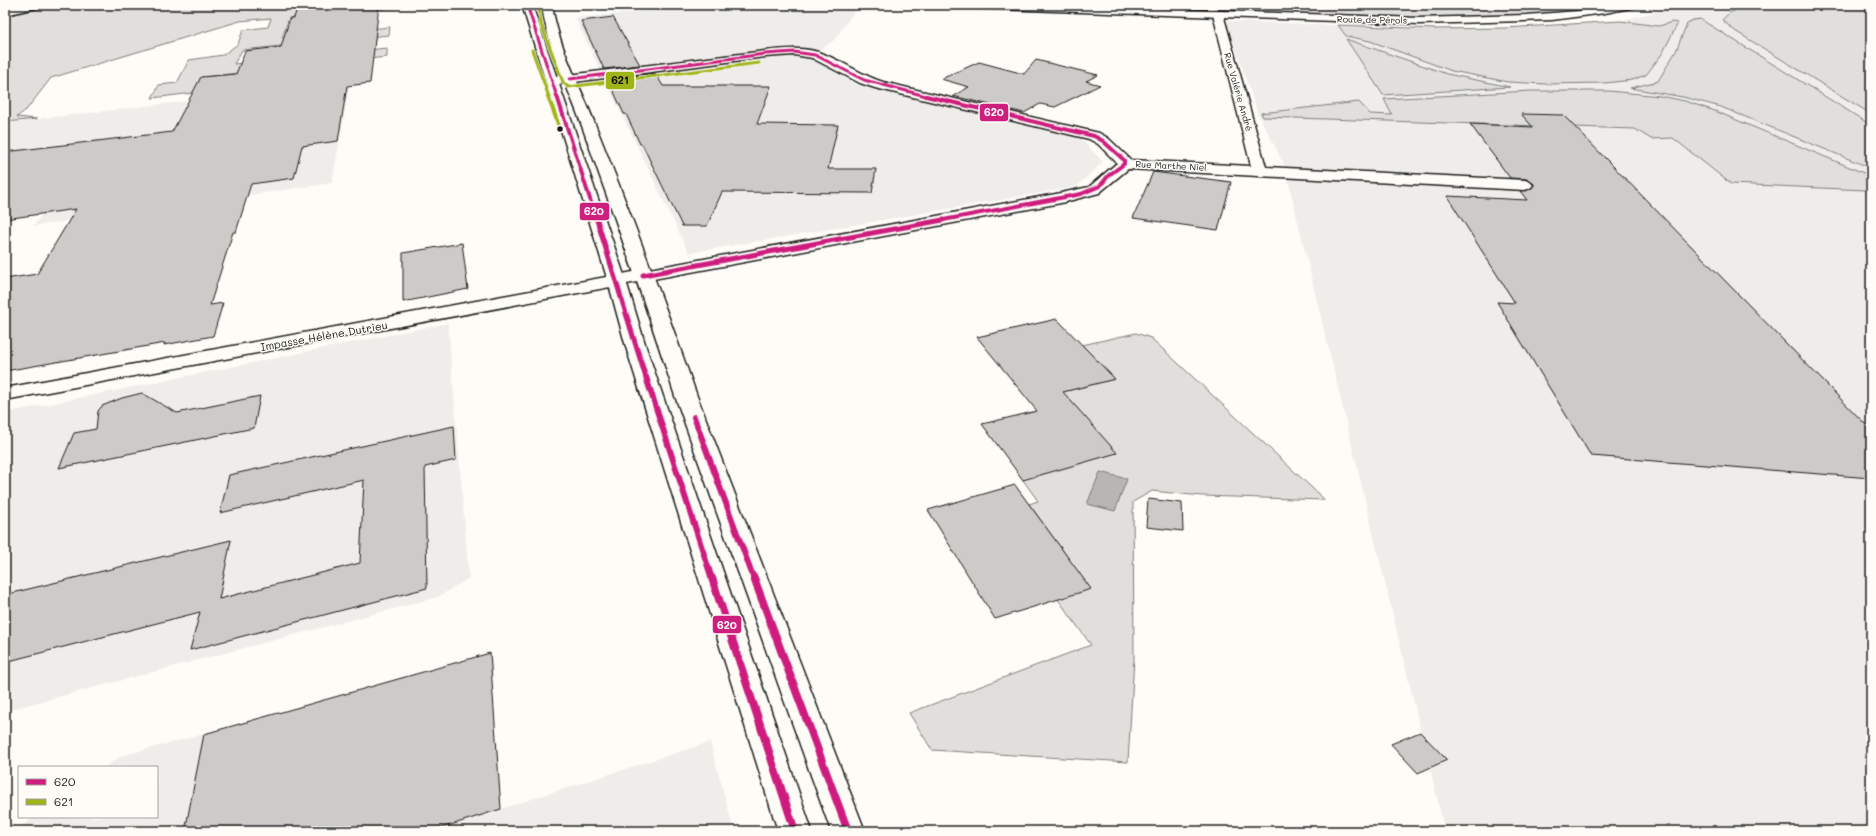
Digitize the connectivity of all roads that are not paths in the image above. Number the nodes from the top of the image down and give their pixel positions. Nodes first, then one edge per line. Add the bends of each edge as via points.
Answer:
1 (23, 5) edge
2 (37, 5) edge
3 (527, 5) edge
4 (968, 5) edge
5 (973, 5) edge
6 (1631, 5) edge
7 (549, 6) edge
8 (5, 11) edge
9 (1218, 14) junction
10 (561, 80) junction
11 (1124, 164) junction
12 (1259, 170) junction
13 (1525, 185) dead end
14 (643, 275) junction
15 (617, 280) junction
16 (5, 394) edge
17 (795, 831) edge
18 (848, 831) edge

1 - 8 main road
2 - 8 main road
3 - 10 main road
4 - 5 main road, Route de Pérols
5 - 9 main road, Route de Pérols
6 - 9 main road, Route de Pérols via 1577,14 1486,20 1364,20
7 - 10 main road via 549,21
9 - 12 main road, Rue Valérie André
10 - 11 main road via 765,54 808,53 879,86 1094,136 1122,157
10 - 14 main road via 588,123
10 - 15 main road
11 - 12 main road, Rue Marthe Niel
11 - 14 main road, Rue Marthe Niel via 1109,175 1100,186 1081,194
12 - 13 main road, Rue Marthe Niel
14 - 15 main road, Impasse Hélène Dutrieu
14 - 18 main road
15 - 16 main road, Impasse Hélène Dutrieu
15 - 17 main road via 636,347

